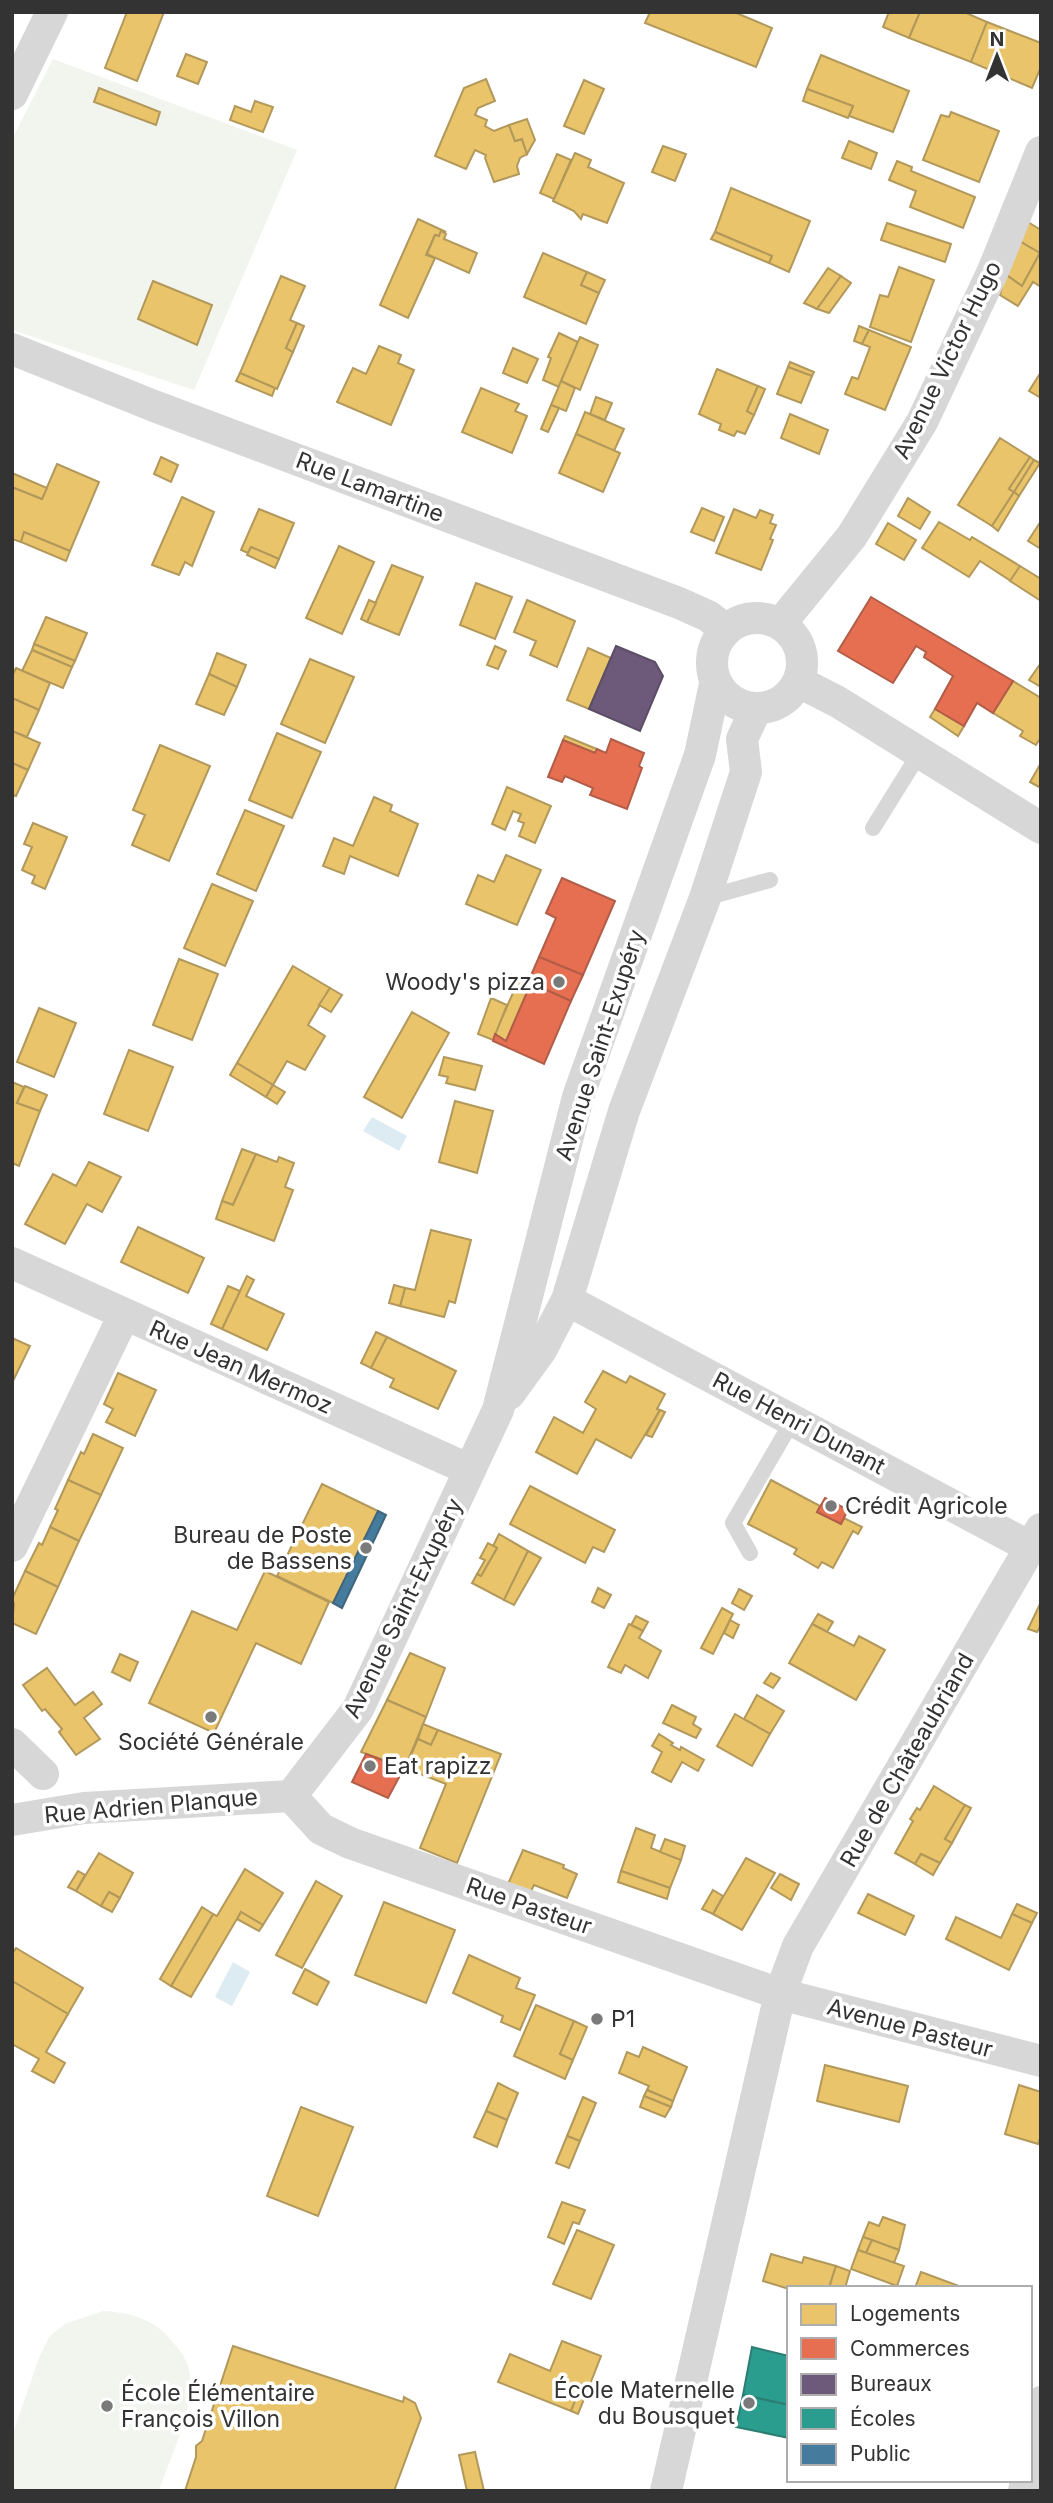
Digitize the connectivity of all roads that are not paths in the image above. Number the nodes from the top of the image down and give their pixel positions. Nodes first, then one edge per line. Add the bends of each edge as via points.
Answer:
1 (52, 12) edge
2 (12, 94) edge
3 (1041, 152) edge
4 (12, 349) edge
5 (781, 623) junction
6 (725, 629) junction
7 (799, 682) junction
8 (715, 684) junction
9 (756, 709) junction
10 (919, 754) junction
11 (873, 828) dead end
12 (1041, 828) edge
13 (770, 880) dead end
14 (705, 898) junction
15 (12, 1263) edge
16 (568, 1300) junction
17 (124, 1315) junction
18 (498, 1410) junction
19 (793, 1420) junction
20 (470, 1470) junction
21 (1035, 1538) edge
22 (12, 1546) edge
23 (750, 1553) dead end
24 (12, 1744) edge
25 (43, 1774) dead end
26 (291, 1796) junction
27 (12, 1820) edge
28 (780, 1994) junction
29 (1041, 2061) edge
30 (1041, 2402) edge
31 (1032, 2447) edge
32 (666, 2491) edge

1 - 2 street
3 - 5 street, Avenue Victor Hugo via 993,271 922,422 852,536
4 - 6 street, Rue Lamartine via 679,603
5 - 6 street via 755,616
5 - 7 street via 801,647
6 - 8 street via 717,639 711,670
7 - 9 street via 777,705
7 - 10 street
8 - 9 street via 733,703
8 - 18 street, Avenue Saint-Exupéry via 700,755 578,1097
9 - 14 street, Avenue Saint-Exupéry via 742,739 746,772
10 - 11 lane
10 - 12 street
13 - 14 lane
14 - 16 street, Avenue Saint-Exupéry via 624,1111
15 - 17 street, Rue Jean Mermoz
16 - 18 street, Avenue Saint-Exupéry via 541,1350
16 - 19 street, Rue Henri Dunant
17 - 20 street, Rue Jean Mermoz
17 - 22 street
18 - 20 street, Avenue Saint-Exupéry
19 - 21 street, Rue Henri Dunant
19 - 23 lane via 733,1523
20 - 26 street, Avenue Saint-Exupéry via 358,1709
21 - 28 street, Rue de Châteaubriand via 798,1946
24 - 25 street
26 - 27 street, Rue Adrien Planque via 84,1808
26 - 28 street, Rue Pasteur via 321,1829 350,1843
28 - 29 street, Avenue Pasteur
28 - 32 street, Rue de Châteaubriand
30 - 31 street

